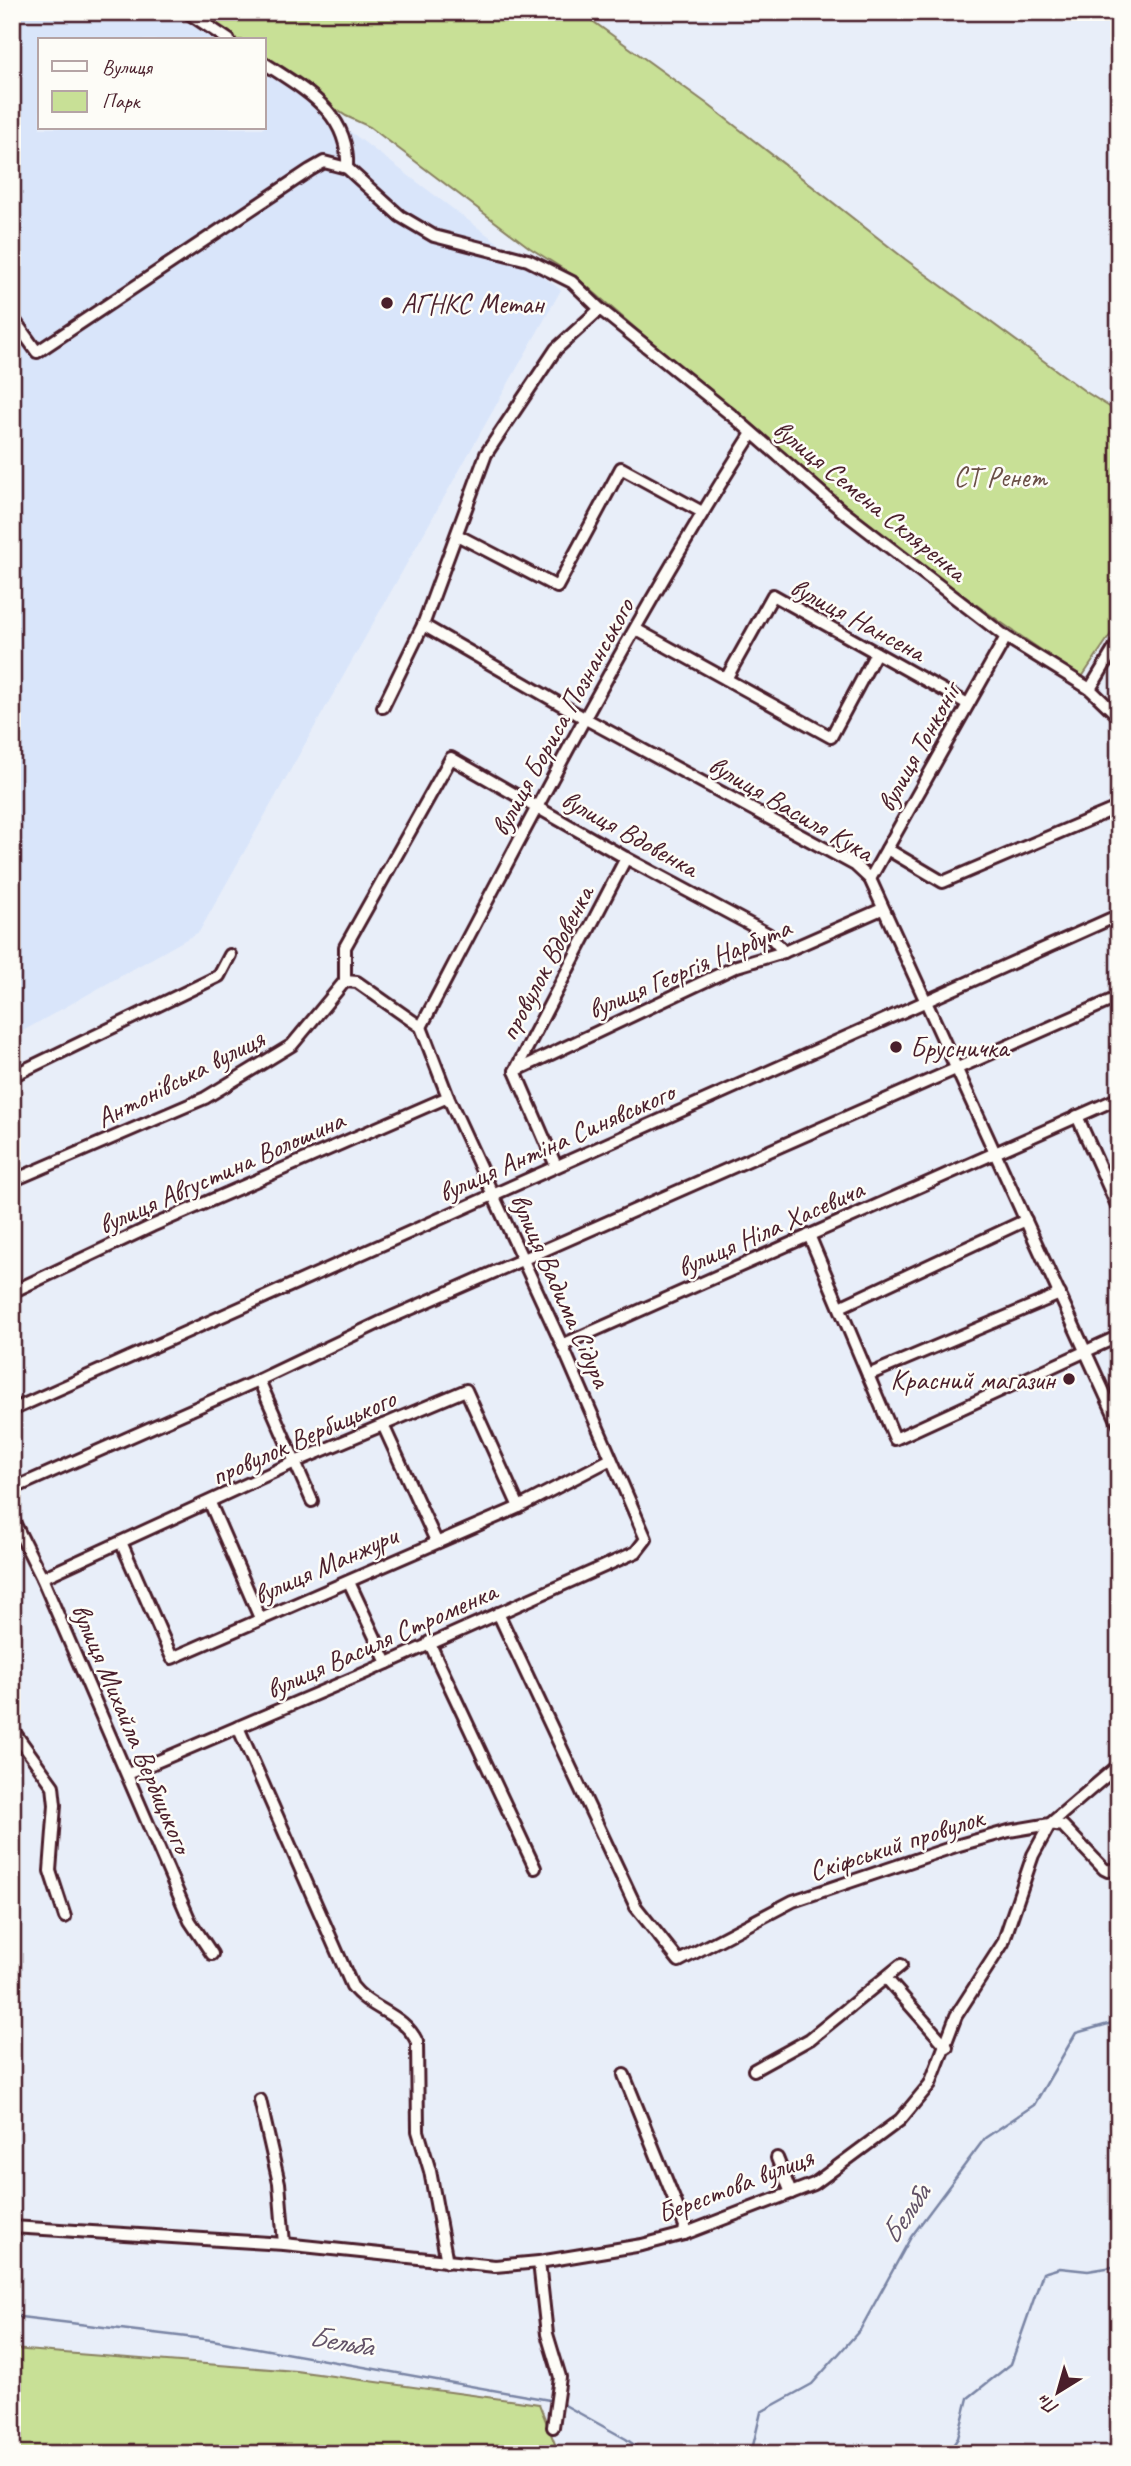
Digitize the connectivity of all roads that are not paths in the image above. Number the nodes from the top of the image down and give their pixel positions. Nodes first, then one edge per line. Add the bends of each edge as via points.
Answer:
1 (187, 12) edge
2 (226, 38) edge
3 (266, 64) edge
4 (347, 168) junction
5 (600, 309) junction
6 (12, 317) edge
7 (751, 435) junction
8 (702, 512) junction
9 (457, 535) junction
10 (423, 625) junction
11 (637, 629) junction
12 (1006, 637) junction
13 (1119, 641) edge
14 (876, 653) junction
15 (726, 679) junction
16 (1090, 689) junction
17 (968, 704) junction
18 (383, 707) dead end
19 (1119, 717) edge
20 (586, 719) junction
21 (1119, 807) edge
22 (536, 808) junction
23 (887, 849) junction
24 (626, 858) junction
25 (870, 879) junction
26 (882, 909) junction
27 (1119, 915) edge
28 (784, 953) junction
29 (230, 955) dead end
30 (345, 981) junction
31 (1119, 997) edge
32 (927, 1003) junction
33 (421, 1027) junction
34 (958, 1068) junction
35 (515, 1071) junction
36 (12, 1076) edge
37 (449, 1097) junction
38 (1119, 1098) edge
39 (1077, 1116) junction
40 (997, 1152) junction
41 (556, 1166) junction
42 (12, 1181) edge
43 (494, 1196) junction
44 (1119, 1210) edge
45 (1026, 1220) junction
46 (810, 1235) junction
47 (521, 1261) junction
48 (12, 1292) edge
49 (1060, 1294) junction
50 (840, 1307) junction
51 (1119, 1336) edge
52 (562, 1345) junction
53 (1084, 1352) junction
54 (869, 1375) junction
55 (259, 1380) junction
56 (12, 1410) edge
57 (383, 1425) junction
58 (1119, 1425) edge
59 (611, 1459) junction
60 (295, 1462) junction
61 (12, 1489) edge
62 (312, 1501) dead end
63 (210, 1503) junction
64 (519, 1507) junction
65 (12, 1518) edge
66 (646, 1539) joint
67 (436, 1541) junction
68 (121, 1542) junction
69 (42, 1578) junction
70 (349, 1582) junction
71 (498, 1613) junction
72 (260, 1618) junction
73 (429, 1642) junction
74 (387, 1663) junction
75 (238, 1727) junction
76 (12, 1729) edge
77 (1119, 1765) edge
78 (128, 1774) junction
79 (1050, 1824) junction
80 (1119, 1867) edge
81 (536, 1868) dead end
82 (65, 1917) dead end
83 (212, 1954) dead end
84 (901, 1965) dead end
85 (886, 1978) junction
86 (947, 2047) junction
87 (754, 2070) dead end
88 (624, 2074) dead end
89 (260, 2100) dead end
90 (777, 2158) dead end
91 (791, 2193) junction
92 (12, 2227) edge
93 (684, 2234) junction
94 (284, 2244) junction
95 (447, 2262) junction
96 (538, 2262) junction
97 (553, 2422) dead end

1 - 2 street
3 - 4 street via 318,99 338,122 348,152
4 - 5 street, вулиця Семена Скляренка via 400,216 434,236 528,260 572,282
4 - 6 street via 324,162 310,170 37,352
5 - 7 street, вулиця Семена Скляренка
5 - 9 street via 556,349 486,454
7 - 8 street, вулиця Бориса Познанського
7 - 12 street, вулиця Семена Скляренка
8 - 9 street via 621,468 556,587
8 - 11 street, вулиця Бориса Познанського
9 - 10 street
10 - 18 street
10 - 20 street, вулиця Василя Кука
11 - 15 street
11 - 20 street, вулиця Бориса Познанського
12 - 16 street, вулиця Семена Скляренка
12 - 17 street, вулиця Тонконіг
13 - 16 street
14 - 15 street, вулиця Нансена via 773,595
14 - 15 street via 831,737
14 - 17 street, вулиця Нансена
16 - 19 street, вулиця Семена Скляренка
17 - 23 street, вулиця Тонконіг
20 - 22 street, вулиця Бориса Познанського
20 - 25 street, вулиця Василя Кука via 855,865
21 - 23 street via 943,882
22 - 24 street, вулиця Вдовенка
22 - 30 street, вулиця Вдовенка via 451,758 345,947
22 - 33 street, вулиця Бориса Познанського
23 - 25 street, вулиця Тонконіг
24 - 28 street, вулиця Вдовенка via 768,934
24 - 35 street, провулок Вдовенка
25 - 26 street, вулиця Василя Кука
26 - 28 street, вулиця Георгія Нарбута
26 - 32 street, вулиця Василя Кука
27 - 32 street, вулиця Антіна Синявського
28 - 35 street, вулиця Георгія Нарбута via 737,966
29 - 36 street via 219,976
30 - 33 street via 357,982
30 - 42 street, Антонівська вулиця via 292,1045 205,1098
31 - 34 street
32 - 34 street, вулиця Василя Кука
32 - 41 street, вулиця Антіна Синявського
33 - 37 street, вулиця Вадима Сідура
34 - 40 street, вулиця Василя Кука
34 - 47 street
35 - 41 street, провулок Вдовенка
37 - 43 street, вулиця Вадима Сідура
37 - 48 street, вулиця Августина Волошина
38 - 39 street, вулиця Ніла Хасевича
39 - 40 street, вулиця Ніла Хасевича
39 - 44 street
40 - 45 street, вулиця Василя Кука
40 - 46 street, вулиця Ніла Хасевича
41 - 43 street, вулиця Антіна Синявського
43 - 47 street, вулиця Вадима Сідура
43 - 56 street, вулиця Антіна Синявського
45 - 49 street, вулиця Василя Кука
45 - 50 street
46 - 50 street
46 - 52 street, вулиця Ніла Хасевича
47 - 52 street, вулиця Вадима Сідура
47 - 55 street
49 - 53 street, вулиця Василя Кука
49 - 54 street
50 - 54 street
51 - 53 street
52 - 59 street, вулиця Вадима Сідура
53 - 54 street via 895,1439
53 - 58 street, вулиця Василя Кука
55 - 60 street
55 - 61 street
57 - 60 street, провулок Вербицького
57 - 64 street, провулок Вербицького via 466,1390
57 - 67 street
59 - 64 street, вулиця Манжури
59 - 66 street, вулиця Вадима Сідура
60 - 62 street
60 - 63 street, провулок Вербицького
63 - 68 street, провулок Вербицького
63 - 72 street
64 - 67 street, вулиця Манжури
65 - 69 street, вулиця Михайла Вербицького
66 - 71 street, вулиця Василя Строменка via 636,1552
67 - 70 street, вулиця Манжури
68 - 69 street, провулок Вербицького
68 - 72 street, вулиця Манжури via 172,1658
69 - 78 street, вулиця Михайла Вербицького
70 - 72 street, вулиця Манжури
70 - 74 street
71 - 73 street, вулиця Василя Строменка
71 - 79 street, Скіфський провулок via 636,1907 679,1961 793,1901 959,1845
73 - 74 street, вулиця Василя Строменка
73 - 81 street
74 - 75 street, вулиця Василя Строменка
75 - 78 street, вулиця Василя Строменка
75 - 95 street via 352,1986 397,2018 417,2042 418,2131
76 - 82 street via 53,1786 50,1871
77 - 79 street
78 - 83 street, вулиця Михайла Вербицького via 190,1921
79 - 80 street via 1063,1826 1104,1869
79 - 86 street, Берестова вулиця via 1033,1855 1003,1943 956,2016
84 - 85 street
85 - 86 street
85 - 87 street via 810,2039
86 - 91 street, Берестова вулиця via 930,2084 900,2120 814,2185
88 - 93 street via 659,2156
89 - 94 street via 279,2183
90 - 91 street
91 - 93 street, Берестова вулиця
92 - 94 street
93 - 96 street, Берестова вулиця
94 - 95 street
95 - 96 street, Берестова вулиця via 495,2266
96 - 97 street via 547,2334 560,2377

